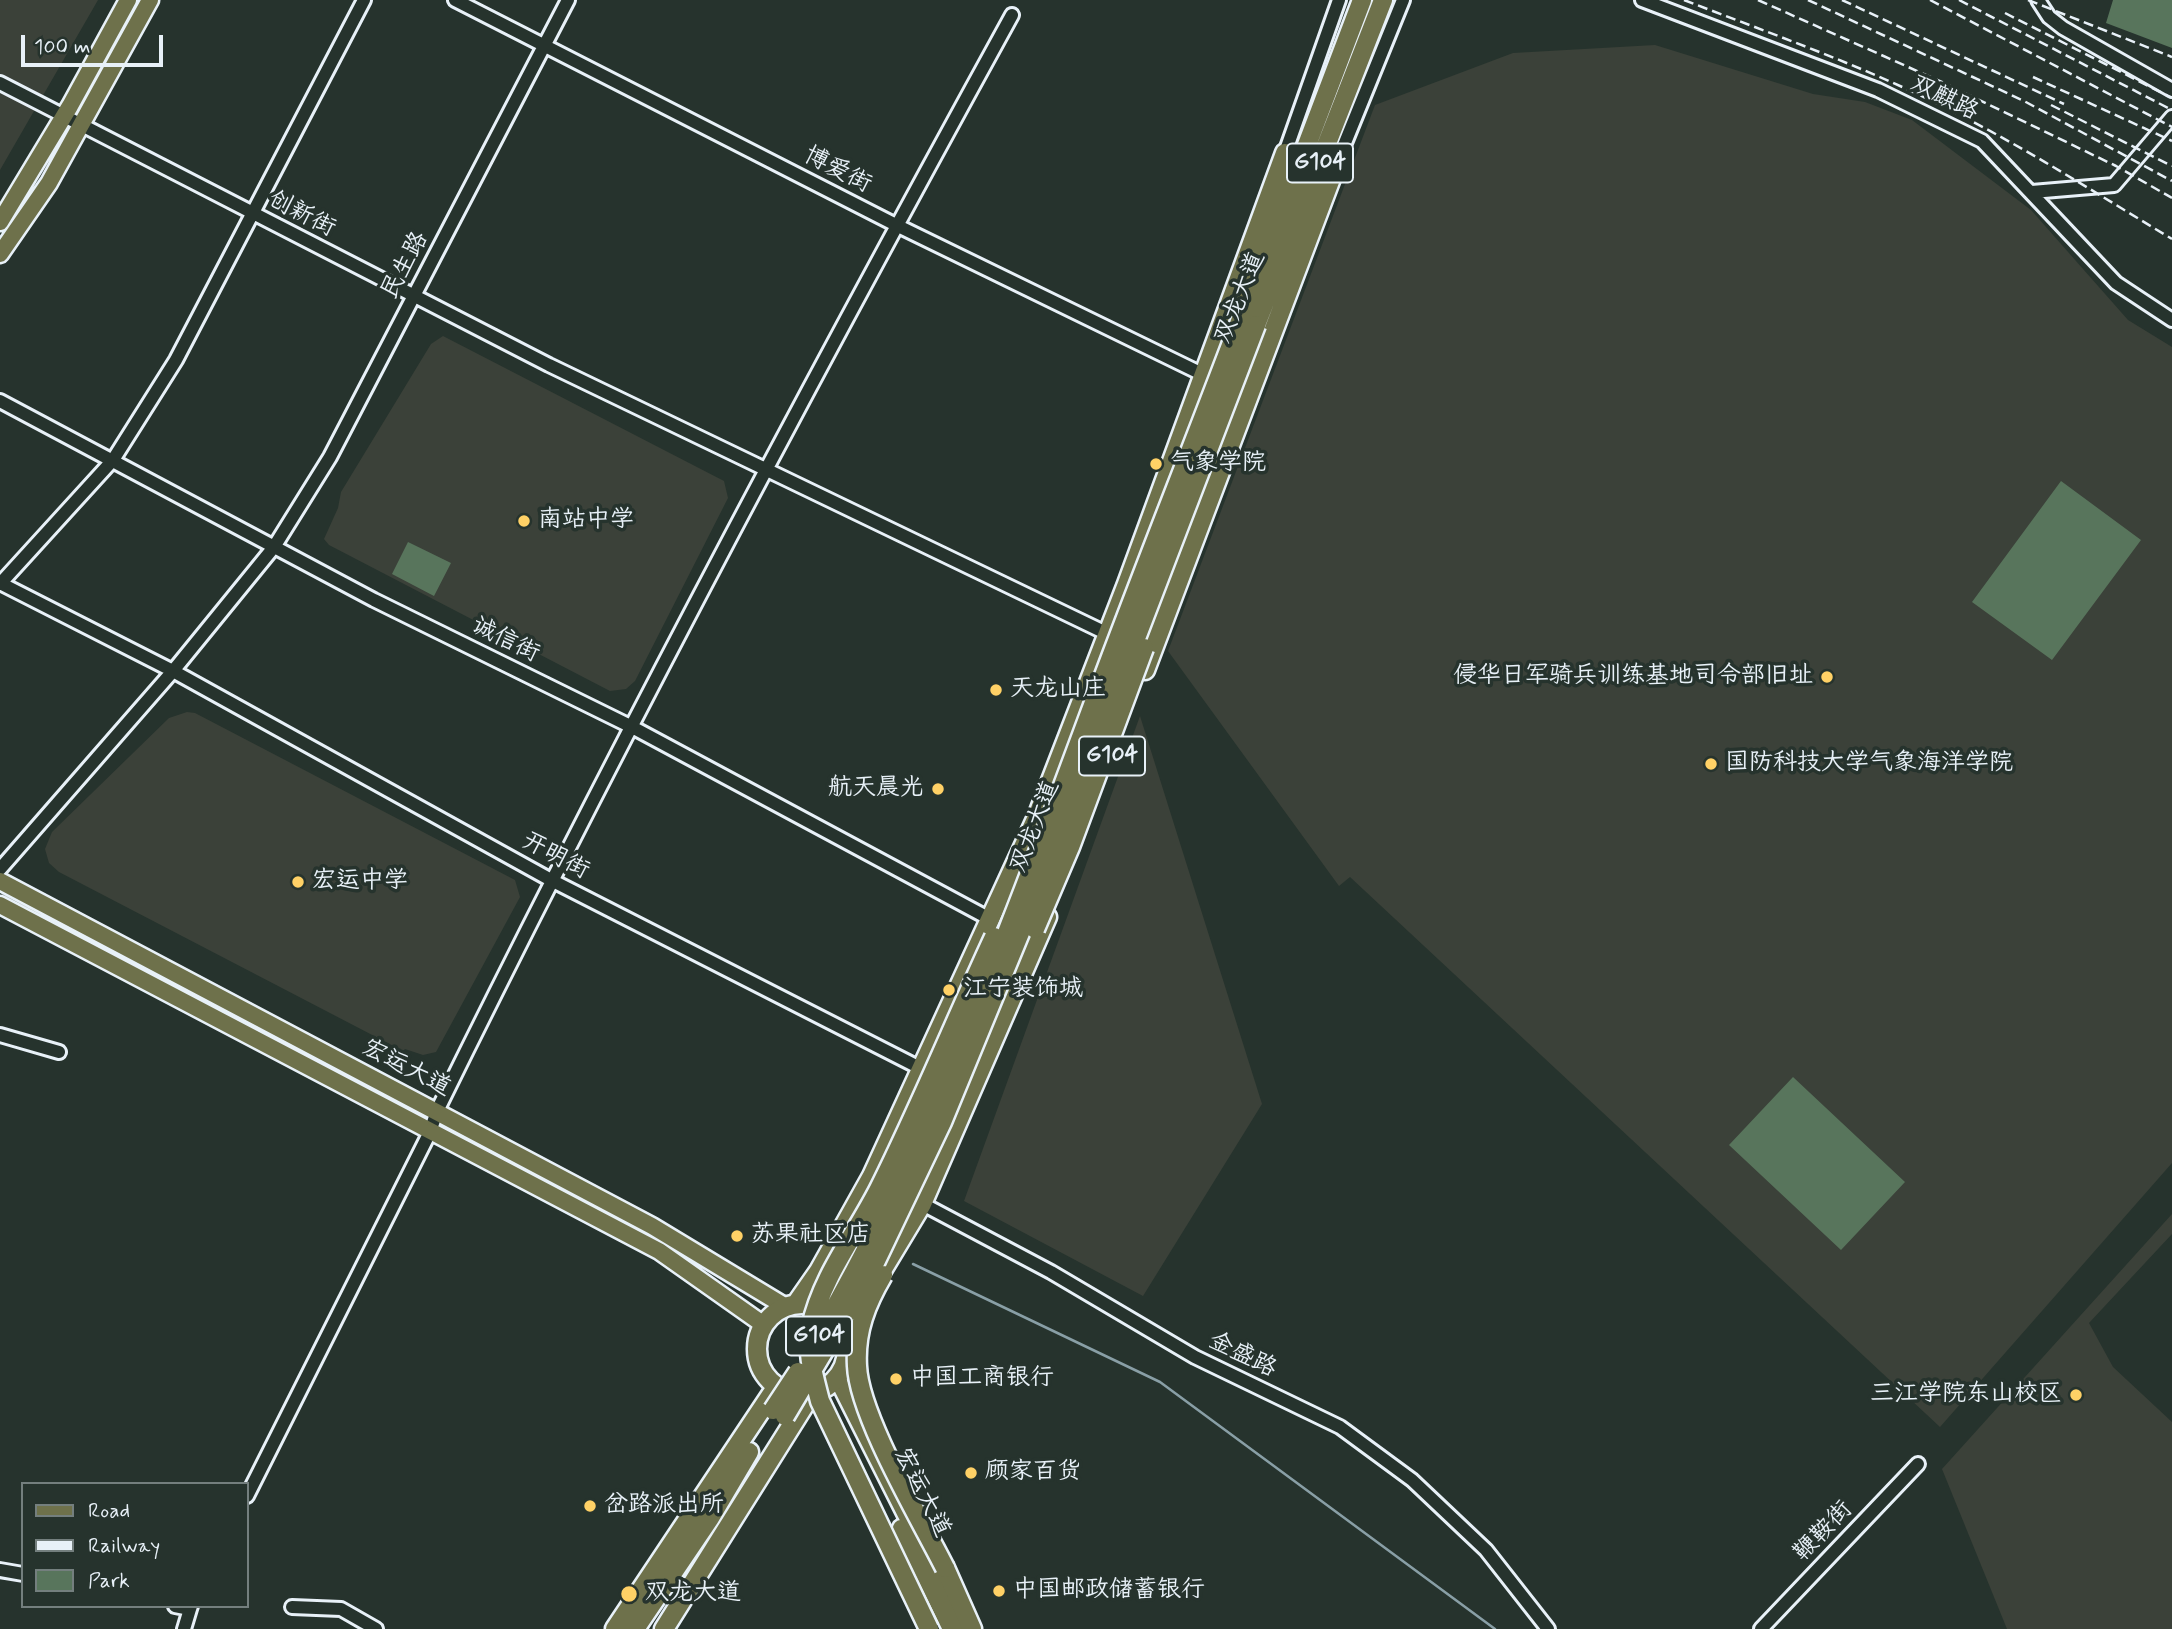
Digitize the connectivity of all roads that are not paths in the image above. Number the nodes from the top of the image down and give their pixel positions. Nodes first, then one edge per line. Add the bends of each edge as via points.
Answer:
1 (128, 0) edge
2 (149, 0) edge
3 (364, 0) edge
4 (455, 0) edge
5 (568, 0) edge
6 (1339, 0) edge
7 (1362, 0) edge
8 (1383, 0) edge
9 (1397, 0) edge
10 (1403, 0) edge
11 (1642, 0) edge
12 (2038, 0) edge
13 (1012, 16) dead end
14 (1391, 25) junction
15 (545, 44) junction
16 (0, 83) edge
17 (2172, 90) edge
18 (64, 116) junction
19 (2172, 117) edge
20 (81, 125) junction
21 (1285, 153) joint
22 (1338, 160) joint
23 (2032, 192) junction
24 (252, 214) junction
25 (0, 222) edge
26 (896, 225) junction
27 (0, 254) edge
28 (414, 296) junction
29 (2172, 320) edge
30 (1249, 322) junction
31 (1202, 374) junction
32 (0, 401) edge
33 (113, 460) junction
34 (766, 468) junction
35 (1184, 517) junction
36 (274, 547) junction
37 (0, 584) edge
38 (1108, 634) junction
39 (173, 671) junction
40 (632, 727) junction
41 (1050, 820) junction
42 (0, 869) edge
43 (551, 880) junction
44 (0, 881) edge
45 (0, 905) edge
46 (990, 919) junction
47 (0, 1035) edge
48 (58, 1052) dead end
49 (922, 1069) junction
50 (437, 1111) junction
51 (430, 1132) junction
52 (872, 1176) junction
53 (922, 1204) junction
54 (791, 1305) junction
55 (764, 1325) junction
56 (843, 1331) junction
57 (833, 1381) junction
58 (777, 1386) junction
59 (812, 1393) junction
60 (1918, 1464) dead end
61 (248, 1494) edge
62 (0, 1570) edge
63 (21, 1574) edge
64 (292, 1607) dead end
65 (190, 1608) edge
66 (184, 1629) edge
67 (376, 1629) edge
68 (615, 1629) edge
69 (635, 1629) edge
70 (648, 1629) edge
71 (664, 1629) edge
72 (929, 1629) edge
73 (951, 1629) edge
74 (964, 1629) edge
75 (971, 1629) edge
76 (1548, 1629) edge
77 (1761, 1629) edge

1 - 18 main road
2 - 20 main road
3 - 24 street
4 - 15 street, 博爱街
5 - 15 street, 民生路
6 - 21 street
7 - 30 highway, 双龙大道 / G104
8 - 30 highway, 双龙大道 / G104
9 - 14 street
10 - 14 street
11 - 23 street, 双麒路 via 1878,90 1982,141
12 - 17 street via 2063,28
13 - 26 street
14 - 22 street
15 - 26 street, 博爱街
15 - 28 street, 民生路
16 - 18 street, 创新街
18 - 20 street, 创新街
18 - 25 main road
19 - 23 street via 2114,185
20 - 24 street, 创新街
20 - 27 main road via 49,183
21 - 31 highway, 双龙大道 / G104
22 - 53 highway, 双龙大道 / G104 via 1090,816
23 - 29 street, 双麒路 via 2116,283
24 - 28 street, 创新街
24 - 33 street via 177,360
26 - 31 street, 博爱街
26 - 34 street
28 - 34 street, 创新街
28 - 36 street, 民生路 via 330,457
30 - 35 highway, 双龙大道 / G104, bridge
30 - 41 highway, 双龙大道 / G104, bridge
31 - 38 highway, 双龙大道 / G104
32 - 33 street, 诚信街
33 - 36 street, 诚信街
33 - 37 street
34 - 38 street, 创新街
34 - 40 street
35 - 70 highway, 双龙大道 / G104, bridge via 1064,826 915,1183 869,1275
35 - 75 highway, bridge via 1147,639 1070,847 944,1143 861,1321 857,1368 867,1408
36 - 39 street, 民生路
36 - 40 street, 诚信街
37 - 39 street, 开明街
38 - 46 highway, 双龙大道 / G104 via 1037,817
39 - 42 street, 民生路
39 - 43 street, 开明街
40 - 43 street
40 - 46 street, 诚信街
41 - 69 highway, 双龙大道 / G104, bridge via 923,1134 862,1261 709,1518
41 - 72 highway, bridge via 878,1190 832,1270 810,1331 810,1362 820,1401
43 - 49 street, 开明街
43 - 50 street
44 - 50 main road, 宏运大道
45 - 51 main road, 宏运大道
46 - 49 highway, 双龙大道 / G104
47 - 48 street
49 - 52 highway, 双龙大道 / G104
50 - 51 street
50 - 54 main road, 宏运大道
51 - 55 main road, 宏运大道 via 659,1251
51 - 61 street
52 - 53 street, 金盛路
52 - 54 highway, 双龙大道 / G104 via 819,1271
53 - 56 highway, 双龙大道 / G104
53 - 76 street, 金盛路 via 1051,1272 1195,1357 1340,1427 1412,1480 1486,1550
54 - 55 highway
54 - 56 highway via 824,1309
55 - 58 highway via 757,1352 760,1366
56 - 57 highway via 847,1357
57 - 59 highway
57 - 73 main road, 宏运大道
57 - 74 main road, 宏运大道
58 - 59 highway
58 - 68 highway, G104
59 - 71 highway
60 - 77 street, 鞭鞍街
62 - 63 street
64 - 67 street via 341,1609
65 - 66 street

